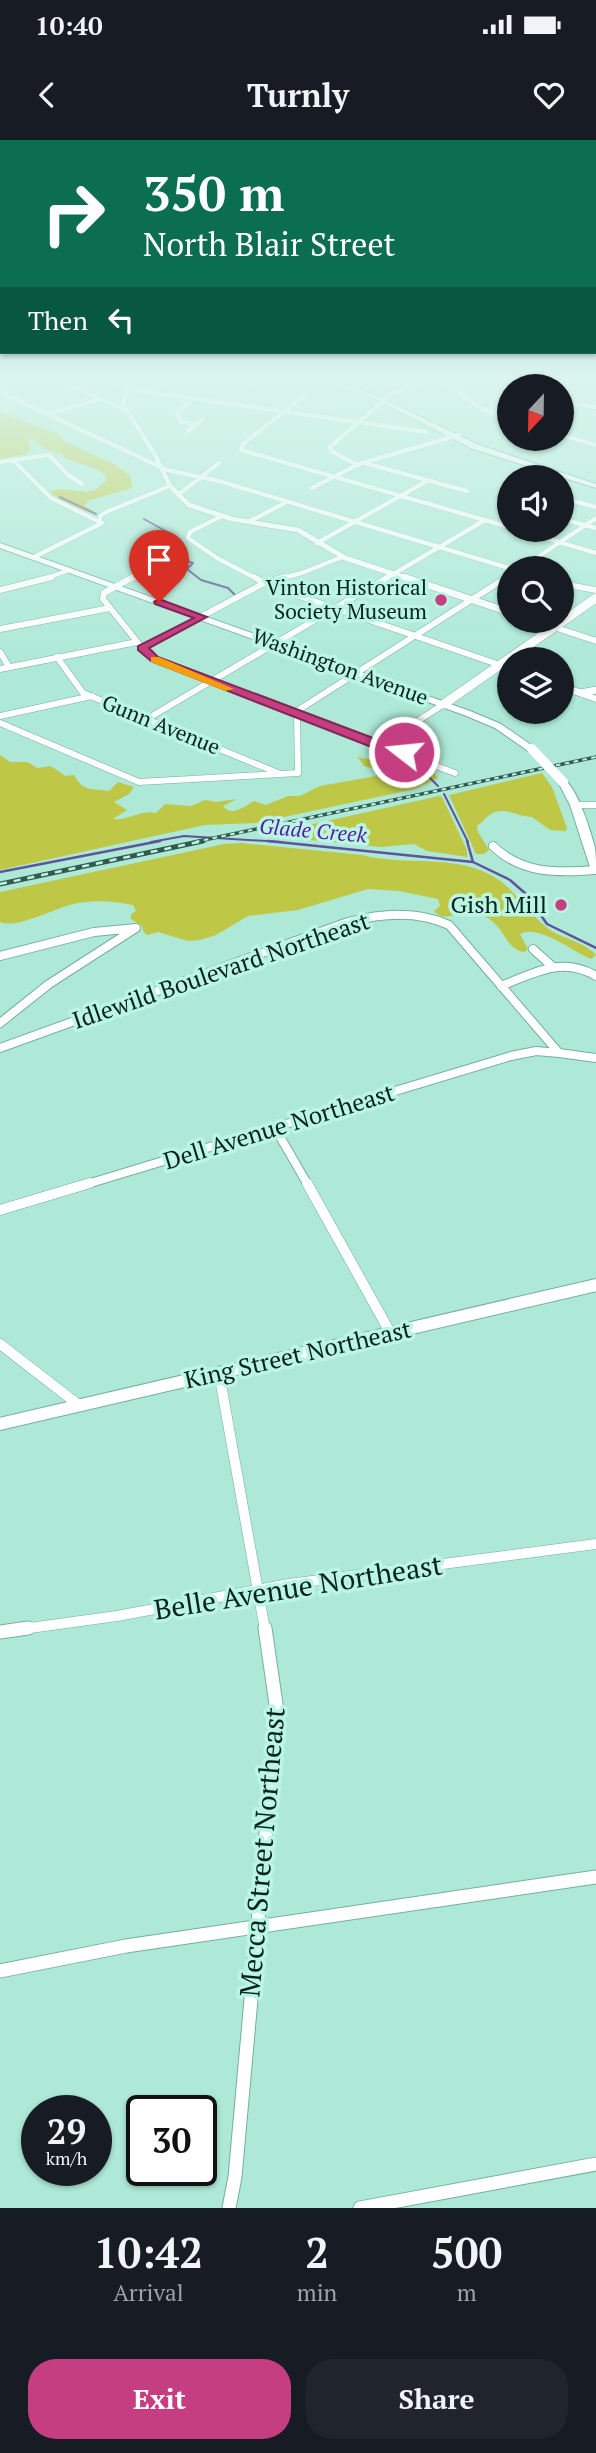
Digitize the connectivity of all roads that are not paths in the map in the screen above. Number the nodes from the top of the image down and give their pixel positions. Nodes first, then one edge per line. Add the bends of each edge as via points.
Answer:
1 (26, 473) edge
2 (66, 473) edge
3 (164, 473) edge
4 (185, 473) edge
5 (208, 473) edge
6 (319, 473) edge
7 (343, 473) edge
8 (397, 473) edge
9 (563, 473) edge
10 (203, 477) junction
11 (334, 477) junction
12 (427, 481) junction
13 (82, 484) dead end
14 (596, 484) edge
15 (170, 486) junction
16 (312, 488) dead end
17 (467, 491) dead end
18 (178, 495) junction
19 (402, 497) junction
20 (574, 501) edge
21 (287, 502) junction
22 (596, 507) edge
23 (222, 516) junction
24 (596, 518) edge
25 (100, 520) junction
26 (485, 520) junction
27 (248, 522) junction
28 (358, 522) junction
29 (574, 522) edge
30 (497, 524) edge
31 (586, 525) junction
32 (596, 528) edge
33 (574, 533) edge
34 (560, 542) joint
35 (317, 543) junction
36 (0, 545) edge
37 (440, 547) junction
38 (596, 553) edge
39 (539, 556) edge
40 (34, 557) junction
41 (342, 557) junction
42 (497, 564) edge
43 (173, 567) dead end
44 (69, 570) junction
45 (394, 575) junction
46 (263, 584) junction
47 (497, 584) edge
48 (115, 586) junction
49 (574, 586) edge
50 (0, 590) edge
51 (596, 590) edge
52 (596, 598) edge
53 (472, 600) junction
54 (110, 607) junction
55 (497, 608) edge
56 (336, 609) junction
57 (574, 613) edge
58 (202, 617) junction
59 (0, 629) edge
60 (546, 633) edge
61 (572, 633) edge
62 (416, 636) junction
63 (596, 641) edge
64 (137, 642) junction
65 (277, 645) junction
66 (529, 647) edge
67 (142, 648) junction
68 (0, 652) edge
69 (57, 657) junction
70 (497, 663) edge
71 (9, 667) junction
72 (0, 668) edge
73 (497, 671) edge
74 (357, 673) junction
75 (211, 682) junction
76 (596, 690) edge
77 (574, 691) edge
78 (577, 692) junction
79 (92, 696) junction
80 (596, 699) edge
81 (444, 704) junction
82 (297, 715) junction
83 (0, 716) edge
84 (147, 719) junction
85 (0, 723) edge
86 (382, 744) junction
87 (455, 773) dead end
88 (279, 774) junction
89 (575, 805) junction
90 (596, 805) edge
91 (493, 846) dead end
92 (596, 869) edge
93 (533, 949) dead end
94 (0, 956) edge
95 (553, 967) junction
96 (596, 976) edge
97 (501, 986) junction
98 (0, 1023) edge
99 (0, 1048) edge
100 (559, 1053) junction
101 (596, 1058) edge
102 (275, 1128) junction
103 (0, 1210) edge
104 (596, 1285) edge
105 (391, 1334) junction
106 (0, 1344) edge
107 (219, 1373) junction
108 (80, 1406) junction
109 (0, 1424) edge
110 (596, 1544) edge
111 (257, 1589) junction
112 (0, 1632) edge
113 (596, 1877) edge
114 (256, 1927) junction
115 (0, 1971) edge
116 (596, 2164) edge
117 (229, 2208) edge
118 (360, 2208) edge

1 - 25 street via 51,498
2 - 13 street
3 - 15 street
4 - 10 street
5 - 10 street
6 - 11 street
7 - 11 street
8 - 12 street
9 - 14 main road
10 - 18 street
10 - 21 street
11 - 16 street
11 - 19 street
12 - 17 street
12 - 19 street
15 - 18 street
15 - 25 street via 106,512
18 - 23 street via 194,507
19 - 26 street
19 - 28 street
20 - 22 street
21 - 27 street
21 - 28 street
23 - 27 street
23 - 46 street via 190,532 188,538
24 - 31 street
25 - 40 street via 99,527
26 - 30 street
26 - 37 street
27 - 35 street via 295,528
28 - 35 street
28 - 37 street
29 - 31 street
31 - 32 street
31 - 33 street
34 - 38 street
34 - 39 street
35 - 41 street
36 - 40 main road, Washington Avenue
37 - 42 street
37 - 45 street
40 - 44 main road, Washington Avenue
41 - 45 street
41 - 46 street
43 - 48 street
44 - 48 main road, Washington Avenue
44 - 50 street
45 - 53 street
45 - 56 street
46 - 56 street
46 - 58 street
47 - 53 street
48 - 54 street via 104,593
48 - 58 main road, Washington Avenue
49 - 51 street
52 - 57 main road
53 - 55 street
53 - 62 street
54 - 59 street
54 - 64 street
56 - 62 street
56 - 65 street
58 - 65 main road, Washington Avenue
58 - 67 street
60 - 66 main road
61 - 63 street
62 - 70 street
62 - 74 street
64 - 67 street
64 - 69 street
65 - 74 main road, Washington Avenue
65 - 75 street
67 - 75 street via 155,660
68 - 71 street
69 - 71 street
69 - 79 street, Gunn Avenue via 78,689
71 - 72 street
73 - 81 main road
74 - 81 main road, Washington Avenue
74 - 82 street
75 - 82 street
75 - 84 street
76 - 78 street
77 - 78 street
78 - 80 street
79 - 83 street
79 - 84 street, Gunn Avenue
81 - 86 street
81 - 89 main road, Washington Avenue, bridge via 484,720 532,749 563,782
82 - 86 street
82 - 88 street via 298,773
84 - 88 street, Gunn Avenue
85 - 88 street via 131,780
86 - 87 street
89 - 90 street
89 - 92 main road, Washington Avenue
91 - 92 street via 501,856 542,872
93 - 95 street
94 - 98 street via 123,926 136,928
95 - 96 street via 573,964
95 - 97 street
97 - 99 street, Idlewild Boulevard Northeast via 443,922 368,916
97 - 100 street, Idlewild Boulevard Northeast
100 - 101 street
100 - 102 street, Dell Avenue Northeast via 525,1052
102 - 103 street, Dell Avenue Northeast
102 - 105 street
104 - 105 street, King Street Northeast
105 - 107 street, King Street Northeast
106 - 108 street
107 - 108 street, King Street Northeast
107 - 111 street, Mecca Street Northeast
108 - 109 street, King Street Northeast
110 - 111 street, Belle Avenue Northeast
111 - 112 street, Belle Avenue Northeast via 117,1616
111 - 114 street, Mecca Street Northeast via 276,1711
113 - 114 street
114 - 115 street
114 - 117 street, Mecca Street Northeast
116 - 118 street

